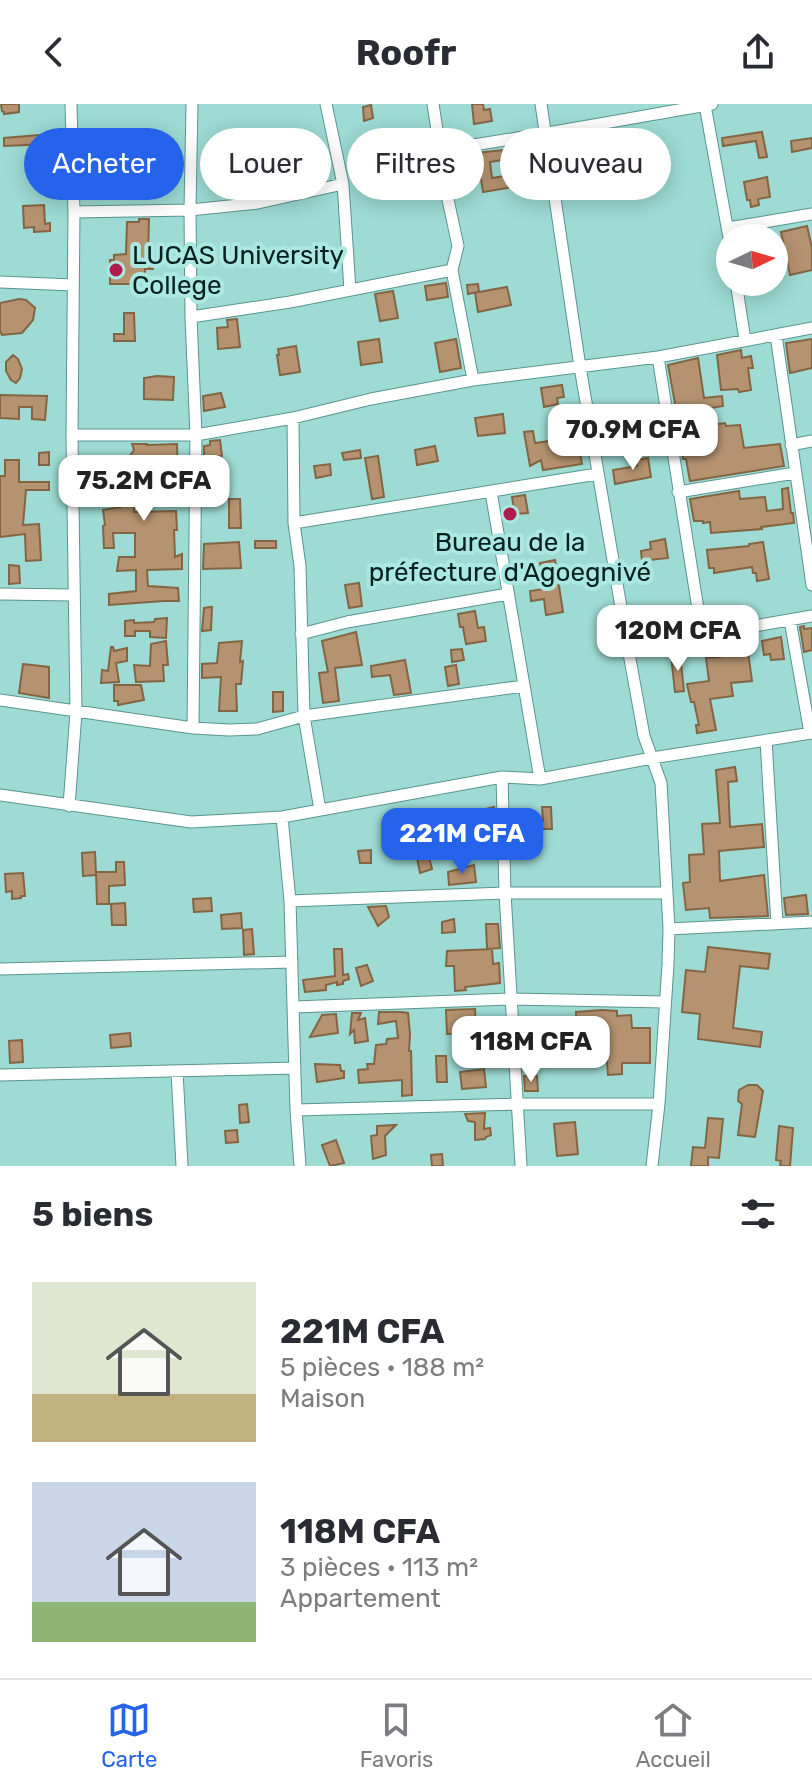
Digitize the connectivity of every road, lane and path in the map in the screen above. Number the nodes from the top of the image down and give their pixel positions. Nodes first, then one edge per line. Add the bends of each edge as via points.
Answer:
1 (71, 104) edge
2 (192, 104) edge
3 (326, 104) edge
4 (433, 104) edge
5 (541, 104) edge
6 (708, 105) edge
7 (642, 110) edge
8 (437, 128) edge
9 (546, 128) edge
10 (574, 128) edge
11 (343, 184) junction
12 (449, 200) edge
13 (556, 200) edge
14 (190, 210) junction
15 (74, 212) junction
16 (812, 214) edge
17 (727, 224) edge
18 (752, 224) edge
19 (452, 270) junction
20 (0, 282) edge
21 (73, 285) junction
22 (350, 290) junction
23 (738, 296) edge
24 (191, 317) junction
25 (812, 328) edge
26 (776, 335) junction
27 (745, 340) junction
28 (658, 357) junction
29 (580, 367) junction
30 (473, 380) junction
31 (293, 418) junction
32 (72, 435) junction
33 (196, 435) junction
34 (812, 441) edge
35 (791, 445) junction
36 (795, 473) junction
37 (597, 474) junction
38 (491, 492) junction
39 (678, 492) junction
40 (294, 523) junction
41 (812, 585) edge
42 (0, 594) edge
43 (508, 594) junction
44 (74, 595) junction
45 (812, 616) edge
46 (790, 620) junction
47 (301, 634) junction
48 (702, 634) junction
49 (628, 648) junction
50 (524, 686) junction
51 (0, 700) edge
52 (76, 712) junction
53 (304, 716) junction
54 (193, 728) junction
55 (811, 733) edge
56 (766, 740) junction
57 (652, 758) junction
58 (502, 777) junction
59 (540, 779) junction
60 (0, 795) edge
61 (69, 806) junction
62 (320, 810) junction
63 (282, 817) junction
64 (505, 893) junction
65 (667, 893) junction
66 (290, 901) junction
67 (812, 922) edge
68 (777, 924) junction
69 (669, 929) junction
70 (292, 962) junction
71 (0, 969) edge
72 (511, 999) junction
73 (665, 1002) junction
74 (294, 1007) junction
75 (295, 1068) junction
76 (177, 1071) junction
77 (0, 1075) edge
78 (517, 1104) junction
79 (659, 1104) junction
80 (296, 1110) junction
81 (182, 1166) edge
82 (300, 1166) edge
83 (521, 1166) edge
84 (652, 1166) edge

1 - 15 street
2 - 14 street
3 - 11 street
4 - 8 street
5 - 9 street
6 - 7 street
6 - 17 street
7 - 10 street
11 - 14 street via 258,203
11 - 22 street
12 - 19 street via 458,246
13 - 29 street
14 - 15 street
14 - 24 street
15 - 21 street
16 - 18 street
19 - 22 street
19 - 30 street
20 - 21 street
21 - 32 street
22 - 24 street
23 - 27 street
24 - 33 street
25 - 26 street
26 - 27 street
26 - 35 street
27 - 28 street
28 - 29 street
28 - 39 street
29 - 30 street
29 - 37 street
30 - 31 street
31 - 33 street
31 - 40 street
32 - 33 street
32 - 44 street
33 - 54 street
34 - 35 street
35 - 36 street
36 - 39 street
36 - 41 street
37 - 38 street
37 - 49 street
38 - 40 street
38 - 43 street
39 - 48 street
40 - 47 street
42 - 44 street
43 - 47 street
43 - 50 street
44 - 52 street
45 - 46 street
46 - 48 street
46 - 55 street
47 - 53 street
48 - 49 street
49 - 57 street
50 - 53 street
50 - 59 street
51 - 52 street
52 - 54 street
52 - 61 street
53 - 54 street via 257,729
53 - 62 street
55 - 56 street
56 - 57 street
56 - 68 street
57 - 59 street
57 - 65 street via 661,783
58 - 59 street
58 - 62 street
58 - 64 street
60 - 61 street
61 - 63 street via 191,822
62 - 63 street
63 - 66 street
64 - 65 street
64 - 66 street
64 - 72 street
65 - 69 street
66 - 70 street
67 - 68 street
68 - 69 street
69 - 73 street
70 - 71 street
70 - 74 street
72 - 73 street
72 - 74 street
72 - 78 street
73 - 79 street
74 - 75 street
75 - 76 street
75 - 80 street
76 - 77 street
76 - 81 street
78 - 79 street
78 - 80 street
78 - 83 street
79 - 84 street
80 - 82 street

